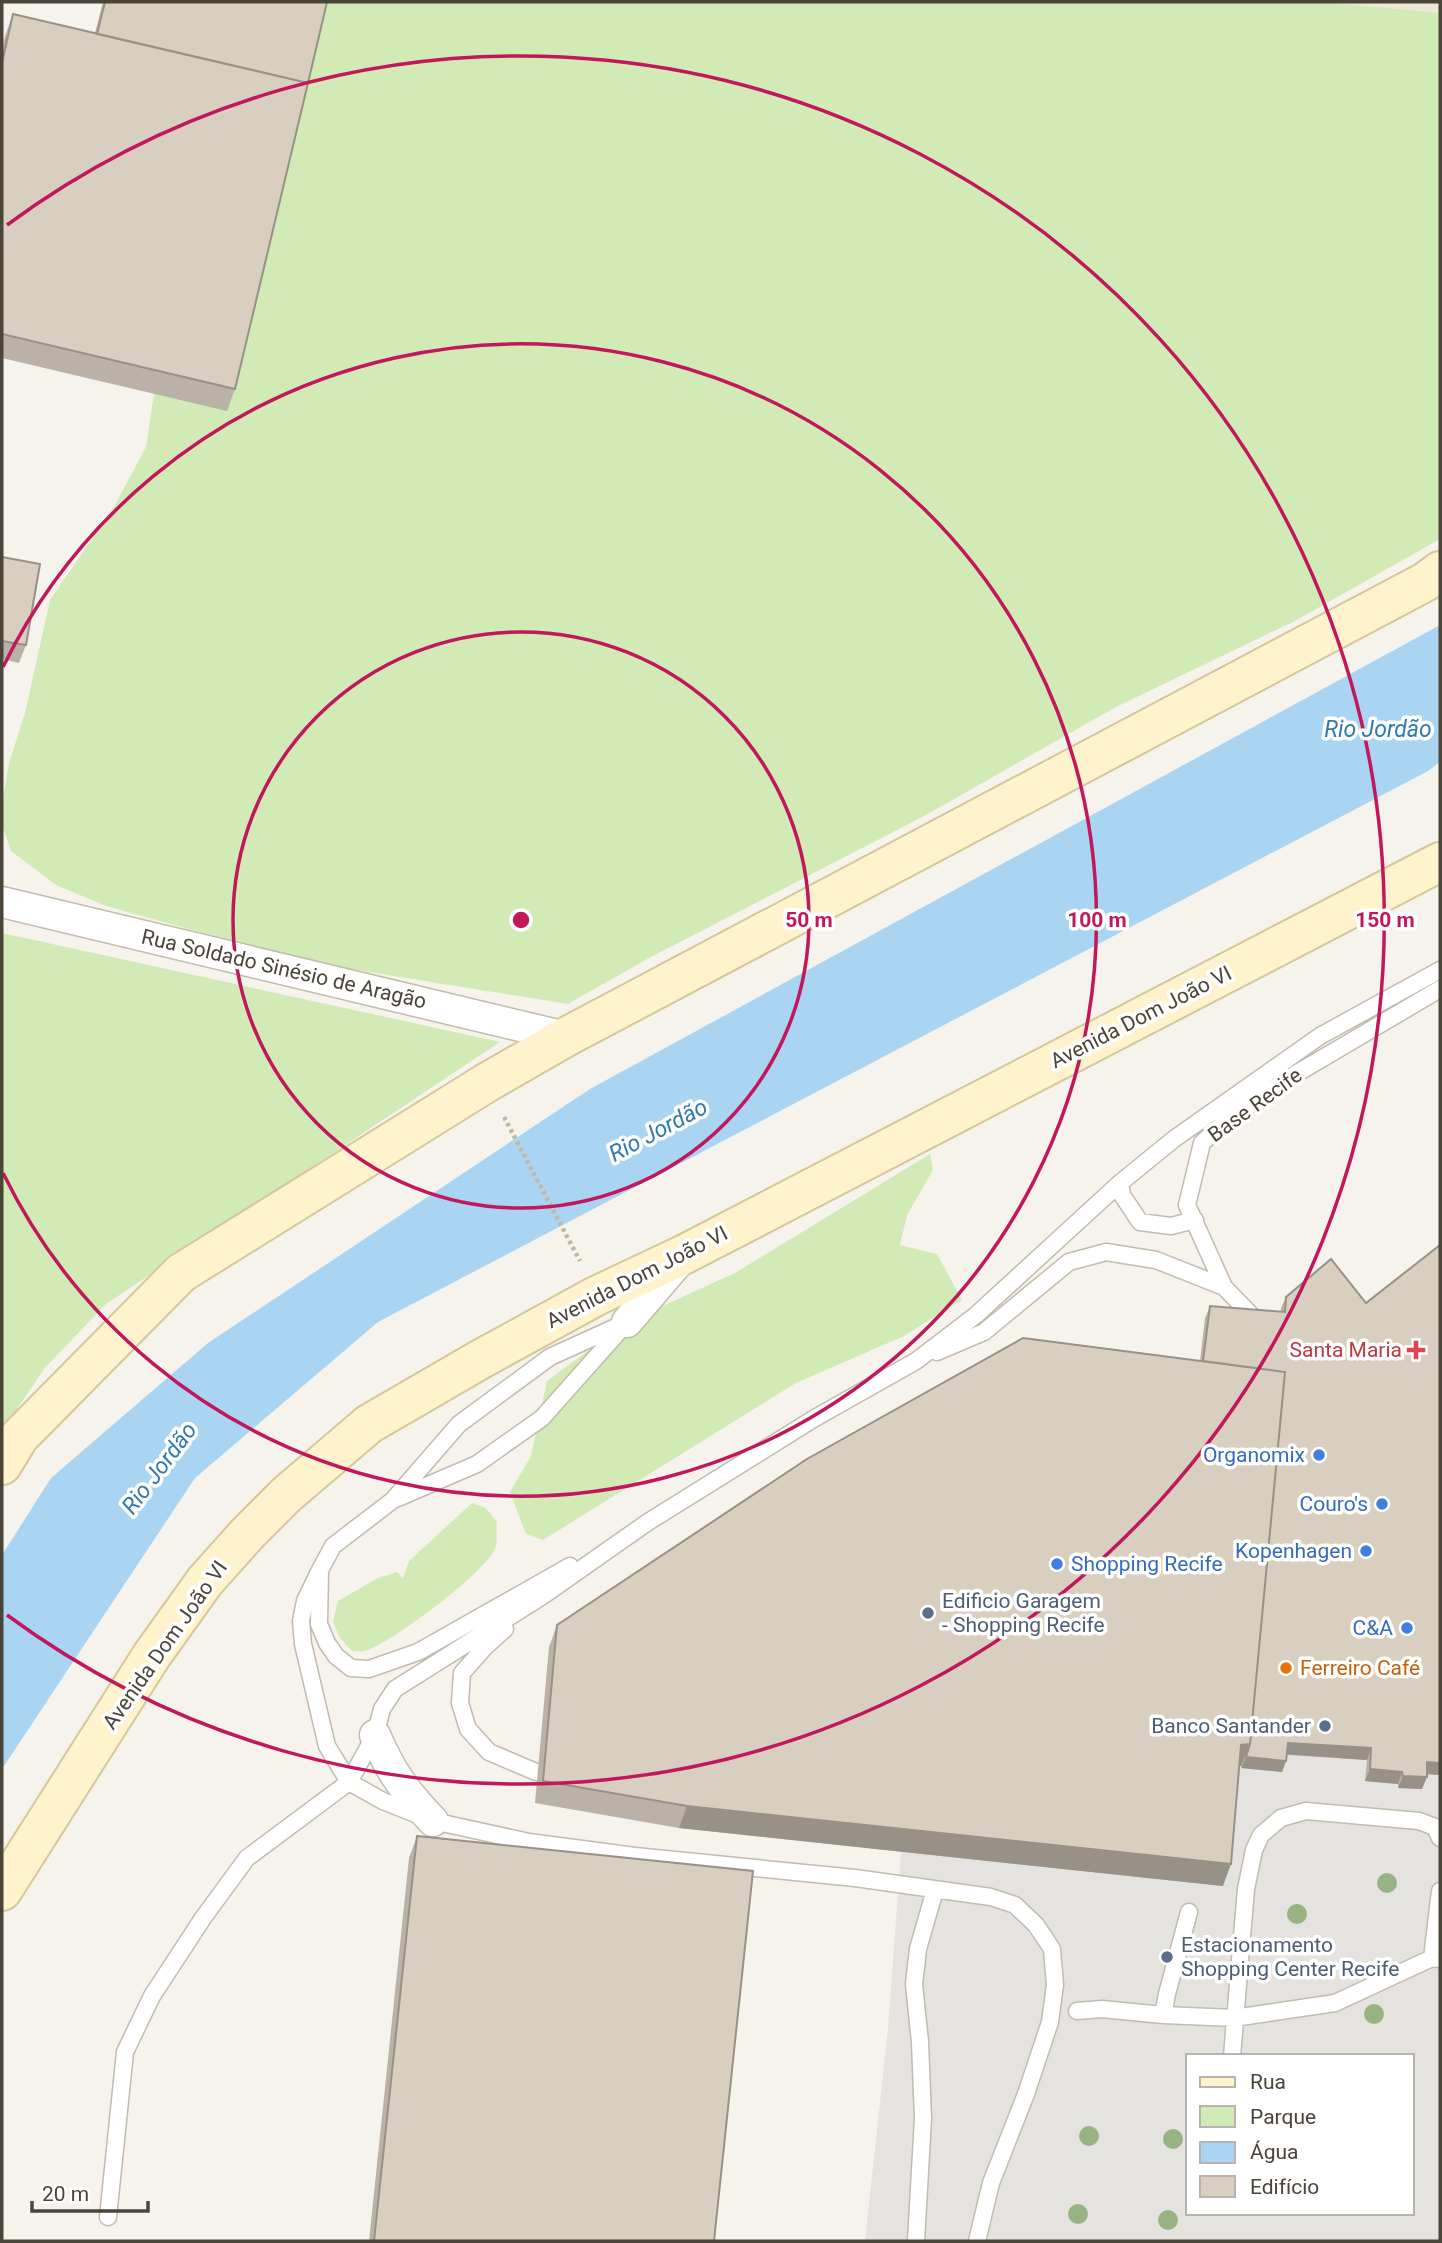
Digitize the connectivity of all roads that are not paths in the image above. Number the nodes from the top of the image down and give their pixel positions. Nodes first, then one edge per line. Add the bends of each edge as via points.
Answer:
1 (1440, 571) edge
2 (1440, 862) edge
3 (2, 902) edge
4 (1440, 970) edge
5 (1440, 989) edge
6 (566, 1037) junction
7 (1120, 1183) junction
8 (1195, 1220) junction
9 (685, 1254) junction
10 (1224, 1287) junction
11 (627, 1322) junction
12 (1258, 1322) edge
13 (916, 1361) junction
14 (2, 1465) edge
15 (393, 1500) junction
16 (648, 1522) junction
17 (320, 1570) junction
18 (544, 1595) junction
19 (375, 1735) junction
20 (536, 1772) dead end
21 (349, 1782) junction
22 (433, 1821) junction
23 (1440, 1838) edge
24 (935, 1889) junction
25 (2, 1891) edge
26 (1440, 1891) edge
27 (1189, 1912) dead end
28 (1436, 1959) edge
29 (1077, 2011) dead end
30 (1163, 2015) junction
31 (1234, 2018) junction
32 (1232, 2054) edge
33 (108, 2217) dead end
34 (916, 2241) edge
35 (976, 2241) edge

1 - 6 main road
2 - 9 main road, Avenida Dom João VI
3 - 6 street, Rua Soldado Sinésio de Aragão
4 - 7 lane via 1320,1036
5 - 8 lane, Base Recife via 1294,1075 1229,1118 1202,1143 1188,1205
6 - 14 main road via 181,1273 19,1437
7 - 8 lane via 1122,1195 1140,1222 1171,1226
7 - 13 lane via 976,1315
8 - 10 lane, Base Recife
9 - 11 street
9 - 25 main road, Avenida Dom João VI via 596,1296 369,1424 286,1495 205,1581 152,1655
10 - 12 lane, Base Recife
10 - 13 lane, Base Recife via 1156,1260 1106,1251 1069,1262 984,1332
11 - 15 lane via 550,1357 459,1424
11 - 15 lane via 542,1418 477,1464
13 - 16 lane
15 - 17 lane via 333,1546
16 - 17 lane via 418,1652 369,1669 351,1668 327,1643 318,1624
16 - 18 lane
17 - 21 lane via 305,1601 303,1644 327,1746
18 - 19 lane via 396,1689 382,1709
18 - 20 lane via 462,1674 460,1703 468,1729 489,1752
19 - 21 lane
19 - 22 street via 406,1793
21 - 22 lane
21 - 33 lane via 247,1858 152,1996 125,2052
22 - 24 lane via 529,1842
23 - 31 lane via 1434,1827 1419,1821 1306,1811 1282,1818 1261,1835 1246,1889
24 - 34 lane via 914,1984 923,2118
24 - 35 lane via 1015,1905 1052,1949 1055,1985 1050,2022 991,2183
26 - 28 lane
27 - 30 lane
28 - 31 lane via 1335,2003
29 - 30 lane
30 - 31 lane
31 - 32 lane

